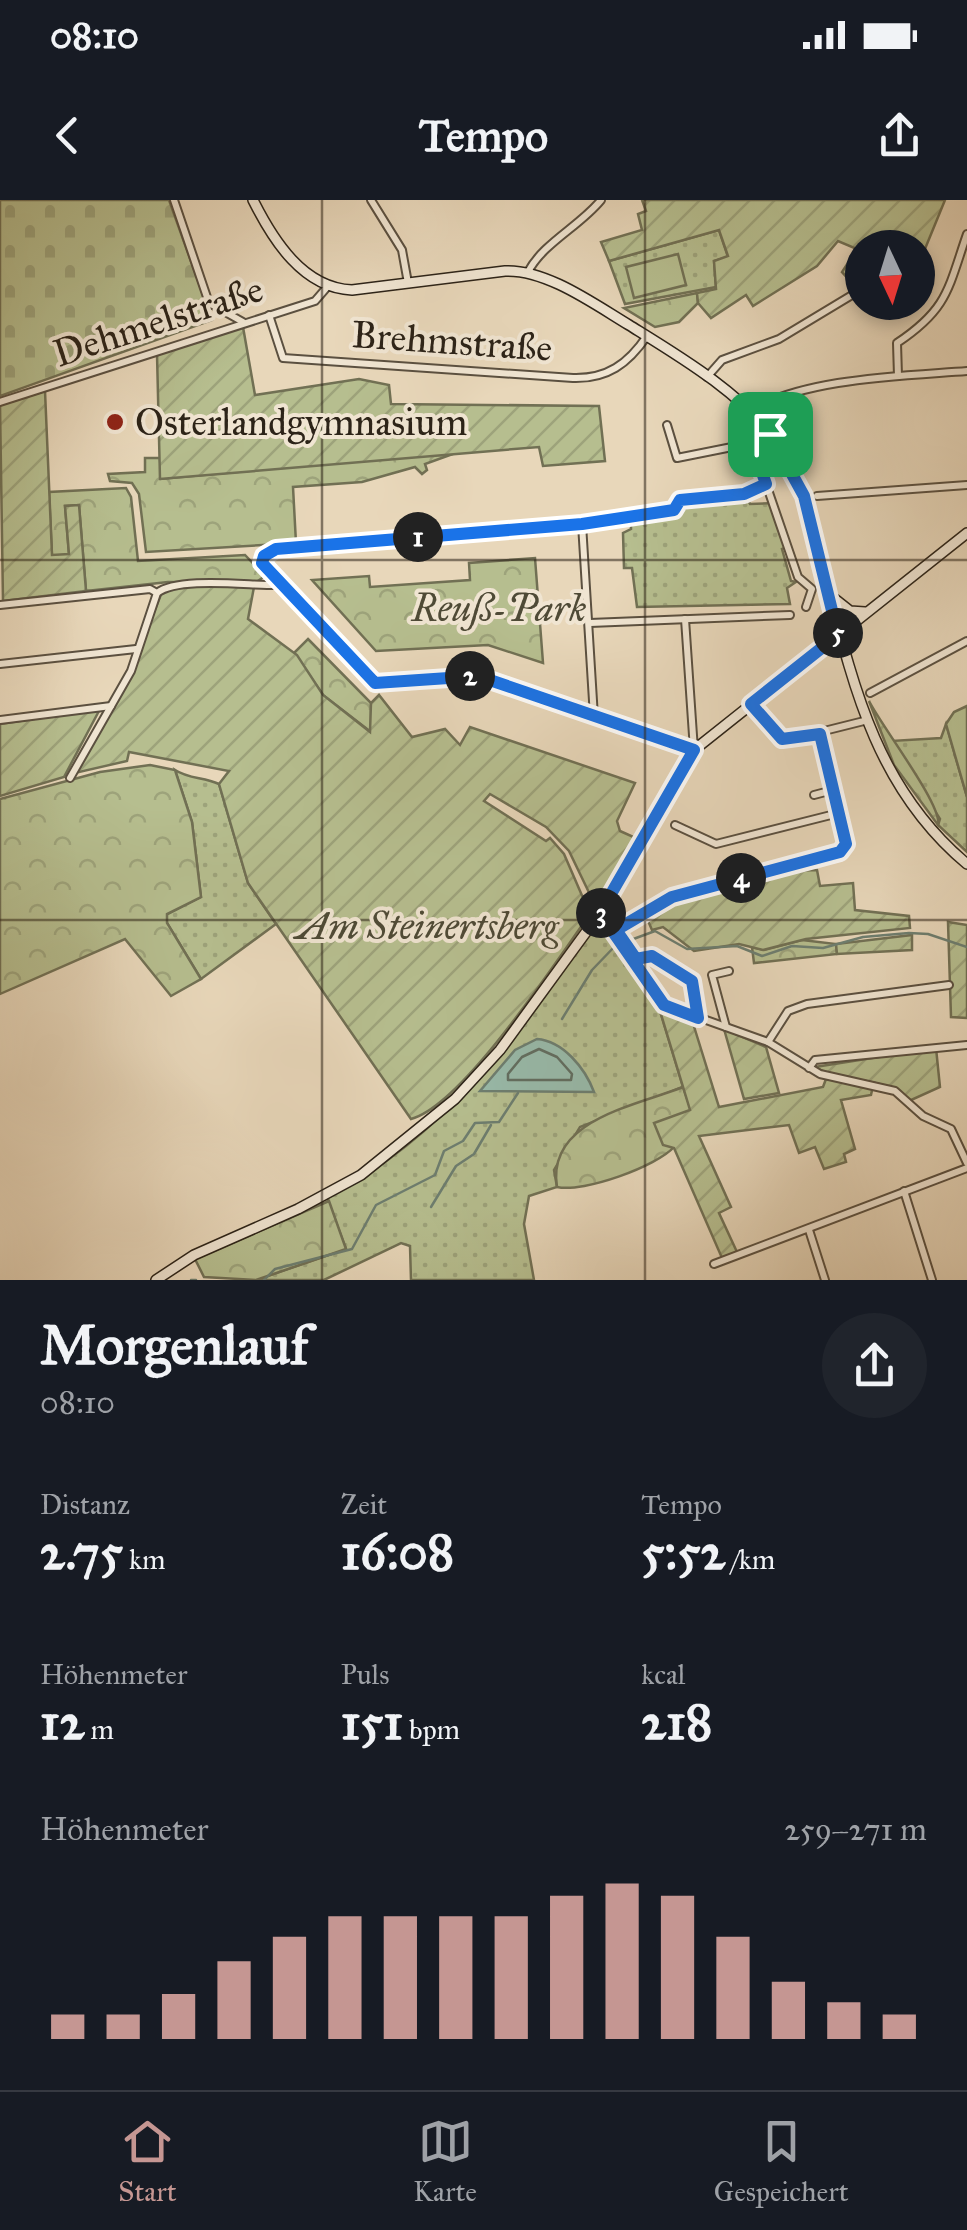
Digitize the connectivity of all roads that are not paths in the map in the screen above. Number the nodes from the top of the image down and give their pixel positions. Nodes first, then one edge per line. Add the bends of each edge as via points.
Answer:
1 (174, 200) edge
2 (253, 200) edge
3 (371, 200) edge
4 (601, 200) edge
5 (967, 234) edge
6 (528, 272) junction
7 (408, 283) junction
8 (328, 286) junction
9 (845, 299) edge
10 (269, 314) junction
11 (243, 323) junction
12 (647, 336) junction
13 (967, 371) edge
14 (898, 376) junction
15 (706, 378) junction
16 (0, 402) edge
17 (749, 412) junction
18 (667, 425) dead end
19 (770, 434) junction
20 (752, 443) junction
21 (766, 484) junction
22 (967, 485) edge
23 (817, 496) dead end
24 (582, 524) junction
25 (967, 533) edge
26 (281, 586) junction
27 (157, 592) junction
28 (830, 595) junction
29 (0, 606) edge
30 (806, 608) dead end
31 (867, 612) junction
32 (790, 615) dead end
33 (685, 619) junction
34 (590, 622) junction
35 (838, 635) junction
36 (967, 641) edge
37 (136, 649) junction
38 (0, 664) edge
39 (870, 693) dead end
40 (751, 704) junction
41 (110, 706) junction
42 (594, 717) junction
43 (0, 720) edge
44 (861, 723) junction
45 (820, 734) junction
46 (694, 750) junction
47 (70, 778) dead end
48 (833, 790) junction
49 (814, 795) dead end
50 (838, 813) junction
51 (674, 825) dead end
52 (967, 864) edge
53 (600, 913) junction
54 (616, 930) junction
55 (636, 959) junction
56 (729, 972) dead end
57 (949, 985) dead end
58 (698, 1018) junction
59 (726, 1028) junction
60 (768, 1042) junction
61 (967, 1045) edge
62 (809, 1068) junction
63 (967, 1166) edge
64 (904, 1191) junction
65 (808, 1230) junction
66 (714, 1264) dead end
67 (156, 1280) edge
68 (825, 1280) edge
69 (932, 1280) edge

1 - 11 street via 209,303
2 - 8 main road via 294,262
3 - 7 street via 402,250
4 - 6 street
5 - 14 street via 943,302 930,321 897,343
6 - 7 main road
6 - 12 main road
7 - 8 main road
8 - 10 street, Dehmelstraße via 318,300
9 - 15 street via 779,338 722,360
10 - 11 street, Dehmelstraße
10 - 12 street, Brehmstraße via 282,358 572,378 618,368
11 - 16 street, Dehmelstraße
12 - 15 main road
13 - 14 street
14 - 17 street via 770,400
15 - 17 main road
17 - 19 main road
18 - 20 street via 676,458
19 - 20 street
19 - 28 main road via 801,489
20 - 21 street
21 - 24 street via 744,494 680,500 674,510
21 - 30 street via 798,578 812,590
22 - 23 street
24 - 26 street via 276,549 262,563
24 - 34 street
25 - 31 main road
26 - 27 street via 195,585
26 - 42 street via 375,683 478,676
27 - 29 street
27 - 37 street
28 - 31 main road via 850,611
28 - 35 main road
31 - 35 main road
32 - 33 street
33 - 34 street
33 - 46 street
34 - 42 street
35 - 40 main road
35 - 44 main road
36 - 39 street
37 - 38 street
37 - 41 street via 132,671
40 - 45 street via 782,739
40 - 46 main road
41 - 43 street
41 - 47 street
42 - 46 street
44 - 45 street
44 - 52 main road via 912,806
45 - 48 street
46 - 53 main road
48 - 49 street
48 - 50 street
50 - 51 street via 716,844
50 - 54 street via 846,844 840,852 672,897
53 - 54 street
53 - 67 main road via 476,1079 391,1153 328,1195 208,1248
54 - 55 street
55 - 58 street via 664,1005
55 - 58 street via 652,956 692,981
56 - 59 street via 712,975
57 - 60 street via 806,1004 788,1011
58 - 59 street
59 - 60 street
60 - 62 street
61 - 62 street via 815,1060
62 - 63 street via 895,1091 951,1129
63 - 64 street
64 - 65 street
64 - 69 street
65 - 66 street
65 - 68 street

